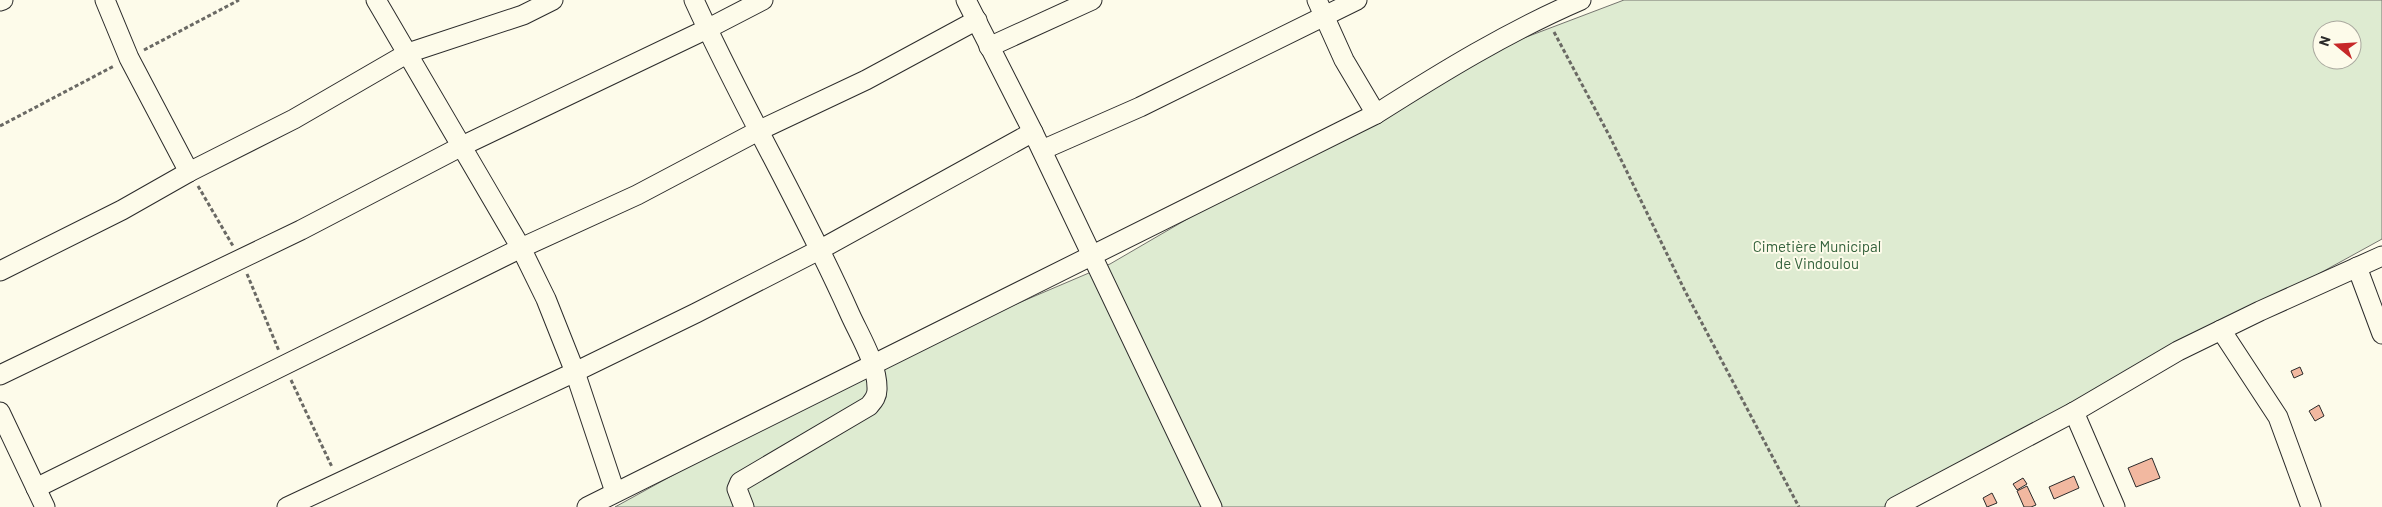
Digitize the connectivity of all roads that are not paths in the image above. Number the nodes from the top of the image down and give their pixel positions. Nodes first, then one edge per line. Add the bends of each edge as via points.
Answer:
1 (105, 0) edge
2 (376, 0) edge
3 (553, 0) edge
4 (694, 0) edge
5 (763, 0) edge
6 (966, 0) edge
7 (1092, 0) edge
8 (1357, 0) edge
9 (1582, 0) edge
10 (1320, 8) edge
11 (977, 20) junction
12 (708, 29) junction
13 (989, 47) junction
14 (408, 53) junction
15 (1376, 114) junction
16 (758, 131) junction
17 (1033, 132) junction
18 (462, 146) junction
19 (1042, 150) junction
20 (190, 172) junction
21 (521, 248) junction
22 (821, 249) junction
23 (1090, 255) junction
24 (2382, 256) edge
25 (2357, 267) junction
26 (0, 271) edge
27 (2221, 330) junction
28 (2382, 334) edge
29 (873, 365) junction
30 (575, 372) junction
31 (0, 375) edge
32 (2074, 412) junction
33 (2, 421) edge
34 (36, 488) junction
35 (615, 492) junction
36 (1930, 499) edge
37 (45, 507) edge
38 (287, 507) edge
39 (587, 507) edge
40 (744, 507) edge
41 (1212, 507) edge
42 (1895, 507) edge
43 (2115, 507) edge
44 (2311, 507) edge

1 - 20 street via 129,58
2 - 14 street
3 - 14 street via 523,15
4 - 12 street
5 - 12 street
6 - 11 street
7 - 13 street
8 - 10 street
9 - 15 street via 1450,66
10 - 15 street via 1344,60
10 - 19 street via 1140,106
11 - 13 street
11 - 16 street via 866,80
12 - 16 street
12 - 18 street
13 - 17 street
14 - 18 street
14 - 20 street via 294,119
15 - 23 street
16 - 21 street via 637,195
16 - 22 street
17 - 19 street
17 - 22 street
18 - 21 street
18 - 31 street via 241,259
19 - 23 street
20 - 26 street
21 - 30 street via 546,299
21 - 34 street
22 - 29 street
22 - 30 street
23 - 29 street
23 - 41 street
24 - 25 street
25 - 27 street
25 - 28 street
27 - 32 street via 2178,351
27 - 44 street via 2278,417
29 - 35 street
29 - 40 street via 878,389 869,406 740,482 737,489
30 - 35 street
30 - 38 street
32 - 36 street
32 - 43 street
33 - 34 street
34 - 37 street
35 - 39 street
36 - 42 street

